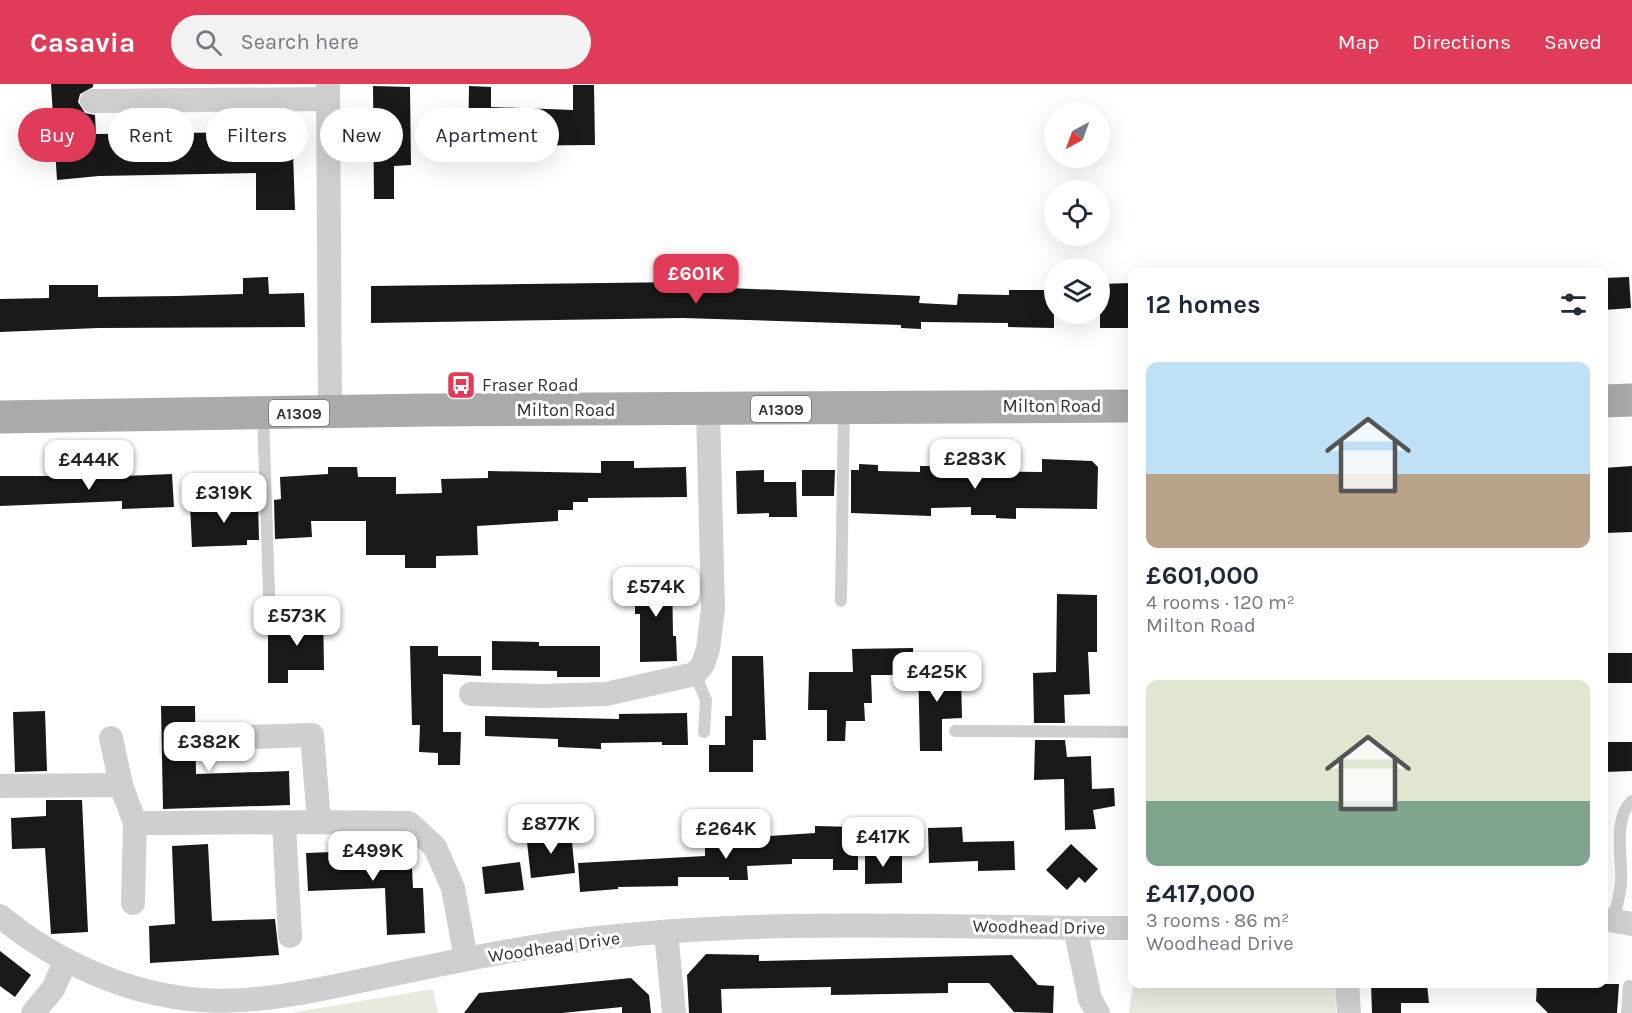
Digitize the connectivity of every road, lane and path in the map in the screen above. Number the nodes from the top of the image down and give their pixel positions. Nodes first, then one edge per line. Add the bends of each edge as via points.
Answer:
1 (328, 92) edge
2 (92, 101) dead end
3 (1632, 400) edge
4 (1608, 402) edge
5 (1128, 406) edge
6 (844, 408) junction
7 (708, 410) junction
8 (330, 412) junction
9 (263, 414) junction
10 (0, 417) edge
11 (841, 601) dead end
12 (270, 624) dead end
13 (695, 674) junction
14 (471, 694) dead end
15 (955, 731) dead end
16 (704, 732) dead end
17 (1128, 732) edge
18 (250, 736) dead end
19 (111, 738) dead end
20 (121, 785) junction
21 (0, 786) edge
22 (1632, 801) edge
23 (319, 821) junction
24 (135, 823) junction
25 (284, 824) junction
26 (133, 903) dead end
27 (0, 916) edge
28 (1616, 921) edge
29 (1075, 928) junction
30 (1128, 928) edge
31 (666, 932) junction
32 (290, 936) dead end
33 (466, 959) junction
34 (66, 960) junction
35 (1629, 986) dead end
36 (1347, 988) edge
37 (33, 1013) edge
38 (674, 1013) edge
39 (1098, 1013) edge
40 (1349, 1013) edge
41 (1627, 1013) edge

1 - 2 street
1 - 8 street
3 - 4 main road
5 - 6 main road, Milton Road / A1309
6 - 7 main road, Milton Road / A1309
6 - 11 lane
7 - 8 main road, Milton Road / A1309
7 - 13 street via 713,609 708,649
8 - 9 main road, Milton Road / A1309
9 - 10 main road, Milton Road / A1309
9 - 12 lane
13 - 14 street via 606,694
13 - 16 lane via 706,700
15 - 17 lane
18 - 23 street via 312,735
19 - 20 street
20 - 21 street
20 - 24 street
22 - 28 lane via 1621,822 1621,884
23 - 25 street
23 - 33 street via 409,823 435,847 453,888
24 - 25 street
24 - 26 street
25 - 32 street
27 - 34 street, Woodhead Drive
29 - 30 street, Woodhead Drive
29 - 31 street, Woodhead Drive via 773,926
29 - 39 street via 1090,999
31 - 33 street, Woodhead Drive via 579,940
31 - 38 street
33 - 34 street, Woodhead Drive via 278,998 202,1000 130,986
34 - 37 street via 53,989
35 - 41 lane
36 - 40 street

